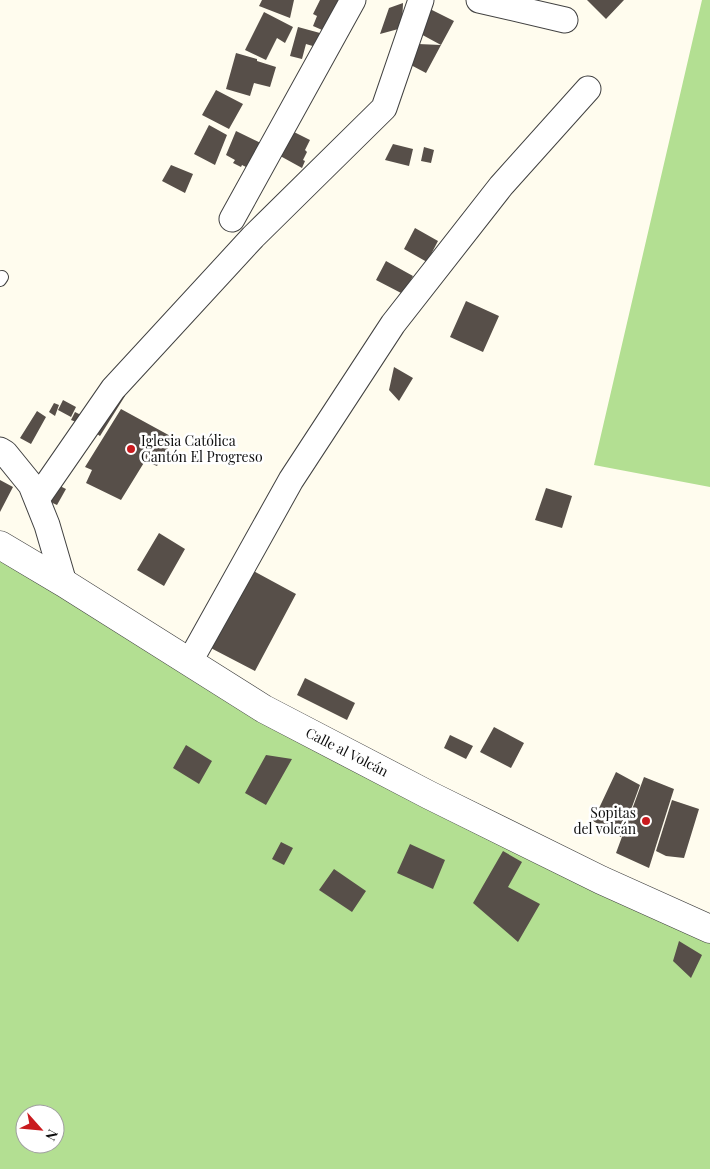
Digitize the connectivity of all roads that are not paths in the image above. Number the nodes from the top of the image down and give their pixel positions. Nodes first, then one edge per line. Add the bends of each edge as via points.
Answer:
1 (353, 0) edge
2 (421, 0) edge
3 (479, 0) edge
4 (566, 20) dead end
5 (588, 89) dead end
6 (232, 219) dead end
7 (0, 450) edge
8 (37, 499) junction
9 (0, 546) edge
10 (64, 583) junction
11 (190, 661) junction
12 (710, 929) edge

1 - 6 street
2 - 8 street via 384,108 253,237 114,389
3 - 4 street
5 - 11 street via 501,186 393,324 291,480
7 - 8 street via 31,485
8 - 10 street
9 - 10 street, Calle al Volcán
10 - 11 street, Calle al Volcán
11 - 12 street, Calle al Volcán via 264,709 420,790 601,880

